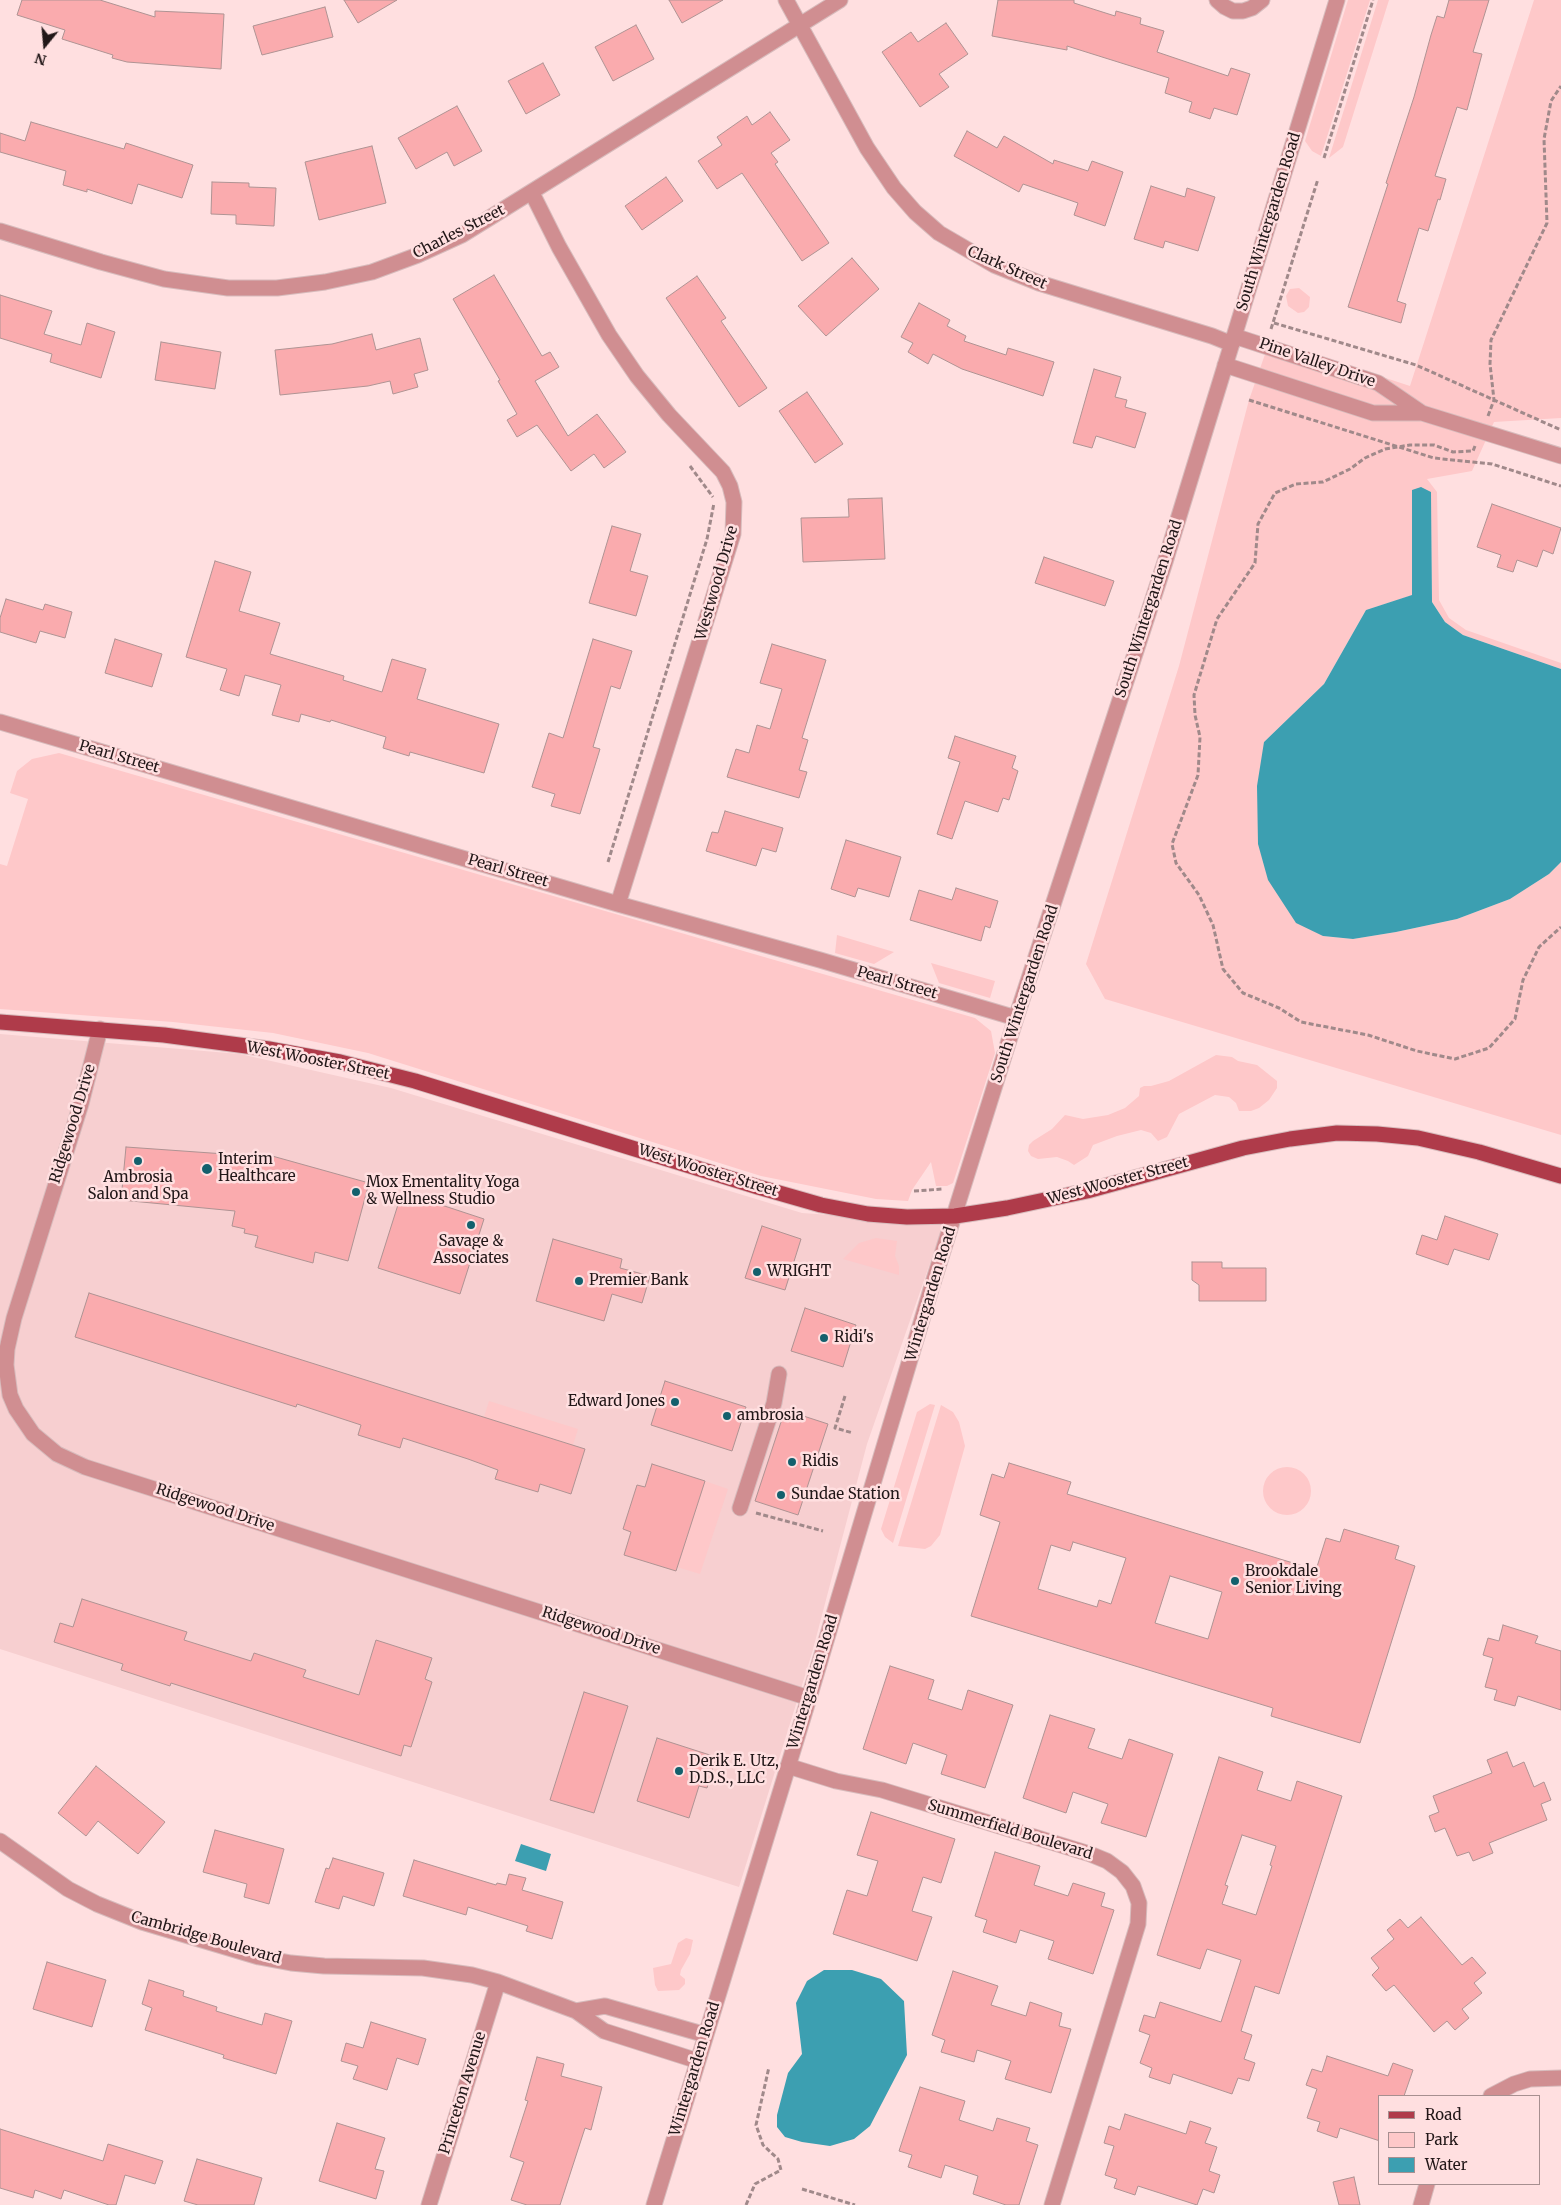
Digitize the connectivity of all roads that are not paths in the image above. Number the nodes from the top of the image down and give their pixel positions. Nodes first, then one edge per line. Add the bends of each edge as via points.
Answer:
1 (786, 0) edge
2 (840, 0) edge
3 (1217, 0) edge
4 (1262, 0) edge
5 (1337, 0) edge
6 (799, 25) junction
7 (532, 193) junction
8 (0, 231) edge
9 (1233, 340) junction
10 (1225, 365) junction
11 (1422, 413) junction
12 (1561, 456) edge
13 (0, 722) edge
14 (618, 904) junction
15 (1016, 1018) junction
16 (0, 1022) edge
17 (100, 1029) junction
18 (1561, 1176) edge
19 (955, 1216) junction
20 (779, 1374) dead end
21 (740, 1508) road end
22 (809, 1698) junction
23 (788, 1766) junction
24 (0, 1840) edge
25 (498, 1982) junction
26 (576, 2011) junction
27 (706, 2035) junction
28 (698, 2061) junction
29 (1561, 2078) edge
30 (1493, 2095) edge
31 (1427, 2185) edge
32 (429, 2205) edge
33 (654, 2205) edge
34 (1052, 2205) edge
35 (1421, 2205) edge

1 - 6 street, Clark Street
2 - 6 street, Charles Street
3 - 4 street via 1233,11 1252,8
5 - 9 street, South Wintergarden Road
6 - 7 street, Charles Street
6 - 9 street, Clark Street via 867,148 894,188 939,233 994,265 1030,280
7 - 8 street, Charles Street via 462,235 418,256 372,272 277,288 228,288 164,279
7 - 14 street, Westwood Drive via 609,335 669,415 723,472 734,502 733,534
9 - 10 street, South Wintergarden Road
9 - 11 street, Pine Valley Drive via 1378,383
10 - 11 street, Pine Valley Drive via 1373,413
10 - 15 street, South Wintergarden Road via 1165,562
11 - 12 street, Pine Valley Drive
13 - 14 street, Pearl Street
14 - 15 street, Pearl Street
15 - 19 street, South Wintergarden Road
16 - 17 main road, West Wooster Street
17 - 19 main road, West Wooster Street via 269,1048 340,1062 416,1081 821,1205 868,1214
17 - 22 street, Ridgewood Drive via 82,1104 7,1349 10,1395 33,1434 57,1454 85,1467
18 - 19 main road, West Wooster Street via 1418,1138 1337,1133 1243,1148 1087,1191
19 - 22 street, Wintergarden Road
20 - 21 street via 774,1404
22 - 23 street, Wintergarden Road
23 - 27 street, Wintergarden Road
23 - 34 street, Summerfield Boulevard via 836,1781 882,1790 1090,1854 1122,1872 1133,1886 1139,1903 1138,1924
24 - 25 street, Cambridge Boulevard via 68,1889 97,1904 142,1922 259,1956 324,1966 424,1968
25 - 26 street, Cambridge Boulevard
25 - 32 street, Princeton Avenue
26 - 27 street via 605,2006
26 - 28 street, Cambridge Boulevard via 604,2031
27 - 28 street, Wintergarden Road
28 - 33 street, Wintergarden Road
29 - 30 street via 1530,2080
31 - 35 street

